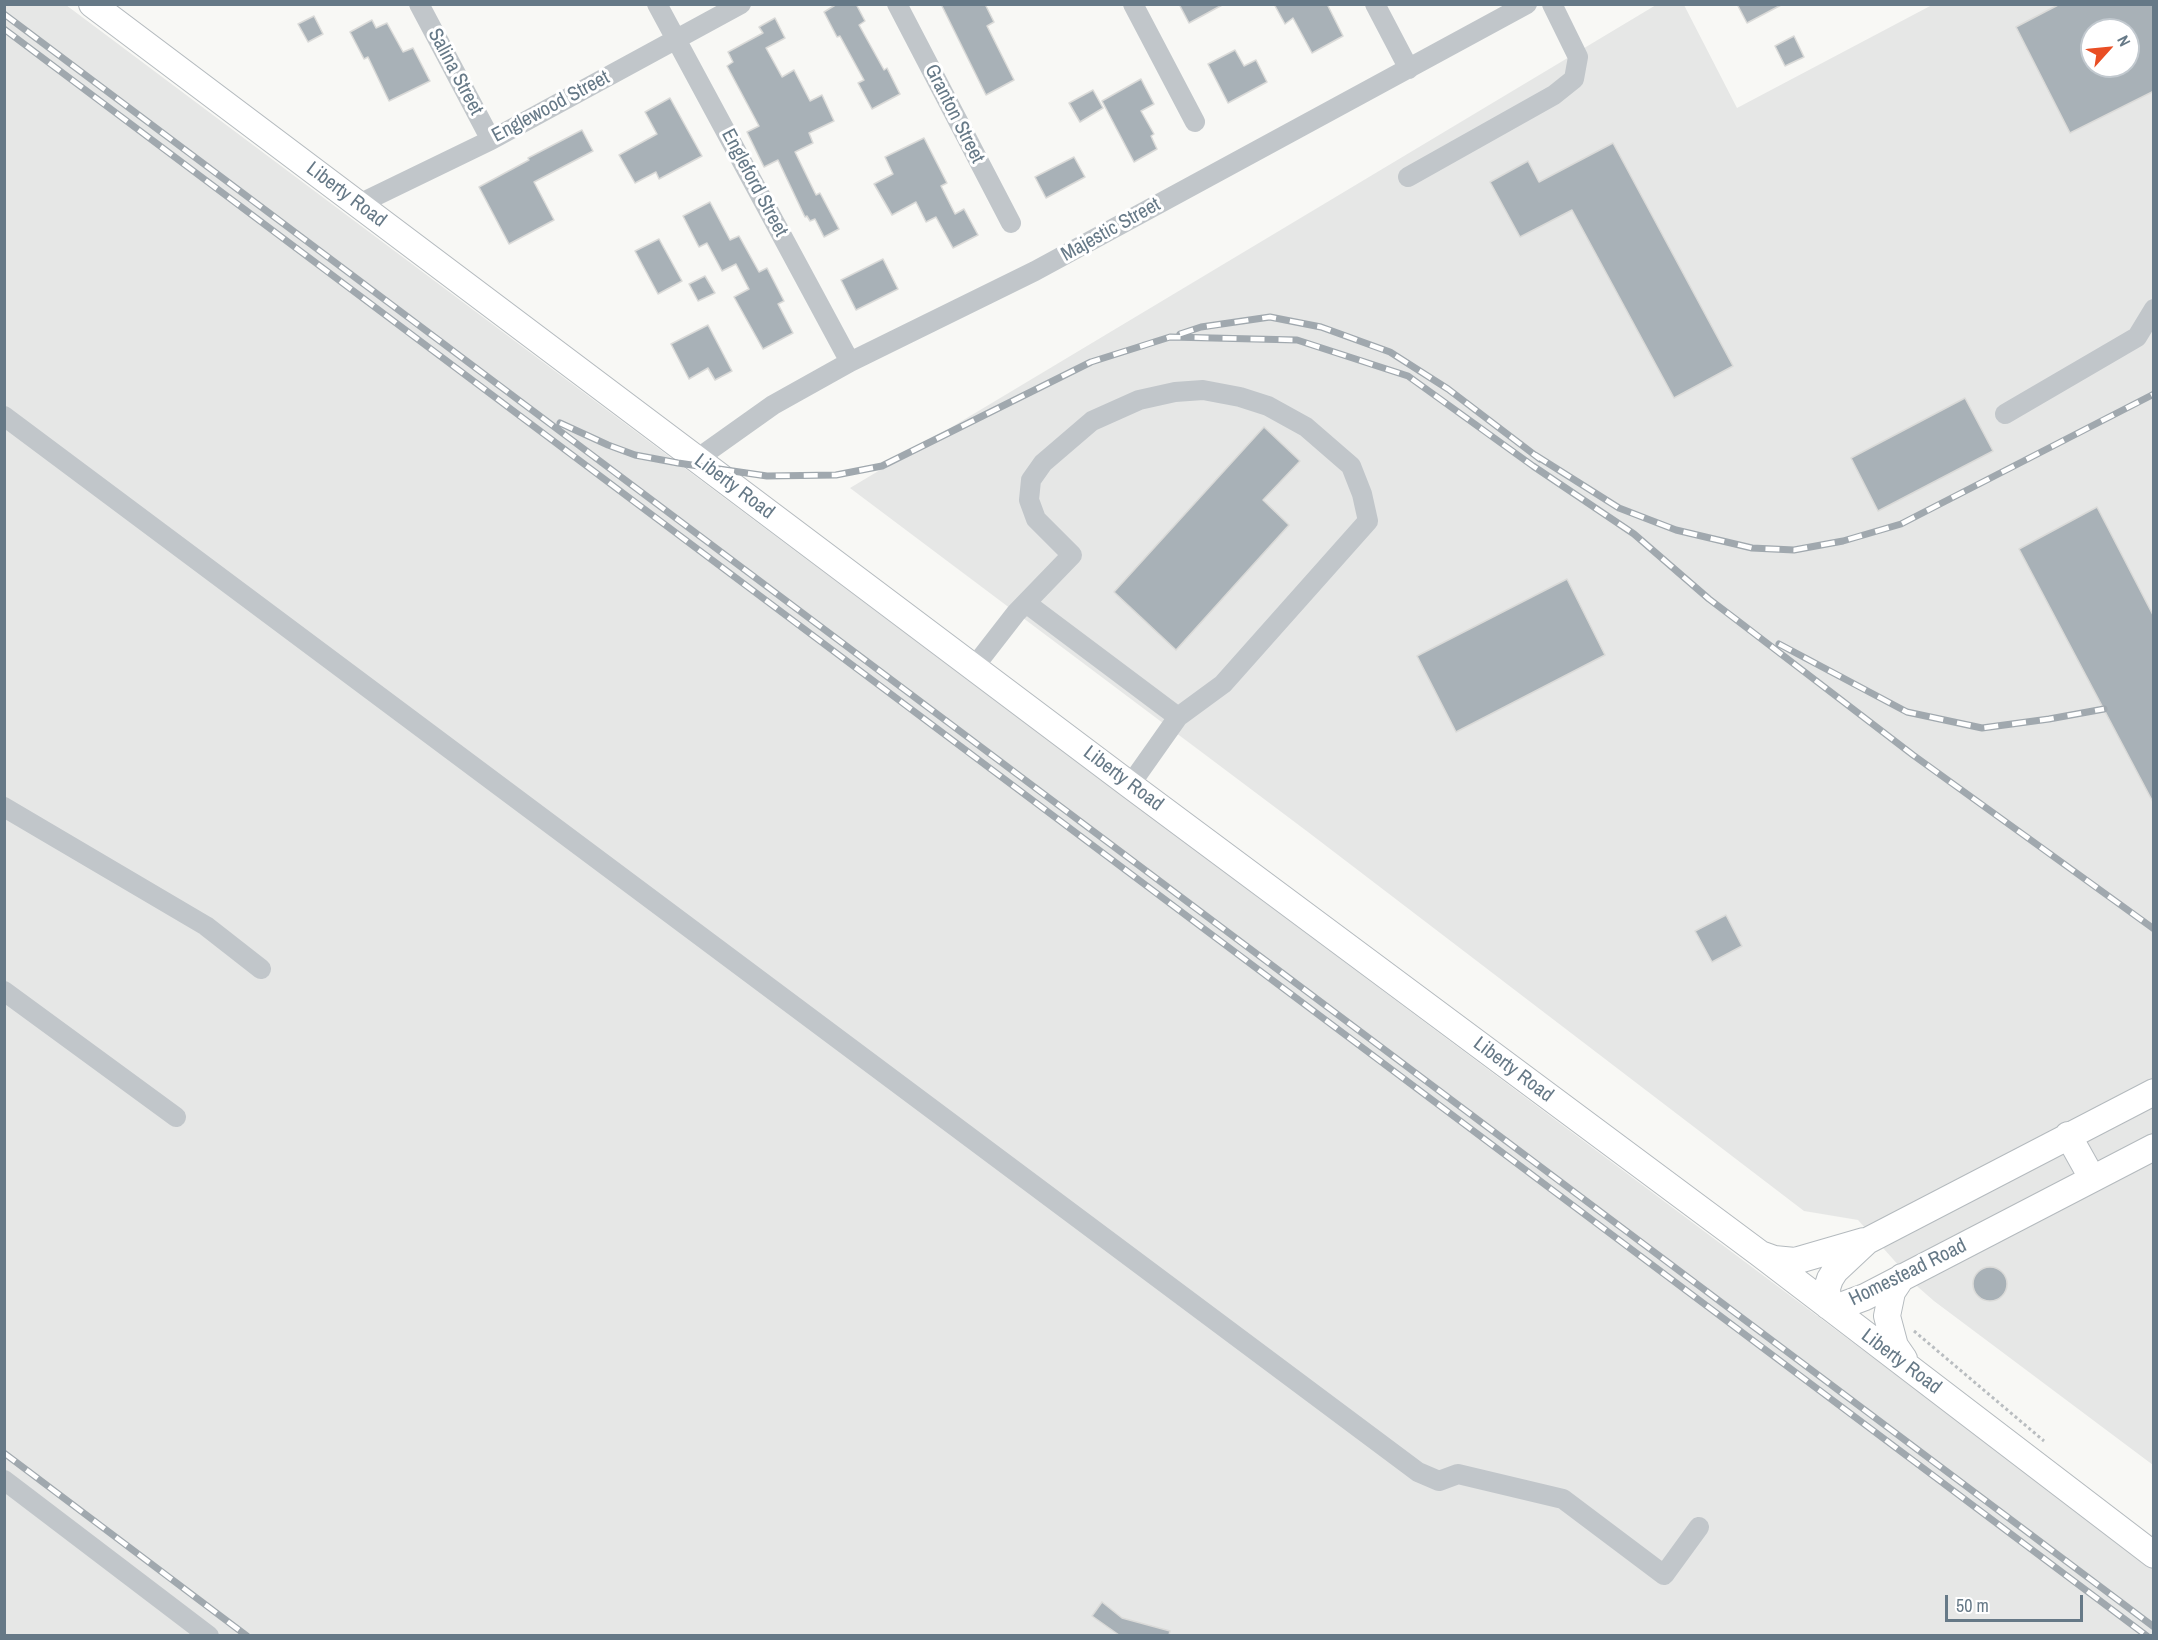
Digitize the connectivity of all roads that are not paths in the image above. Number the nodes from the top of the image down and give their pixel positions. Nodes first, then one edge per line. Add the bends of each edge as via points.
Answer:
1 (92, 4) edge
2 (419, 4) edge
3 (657, 4) edge
4 (741, 4) edge
5 (897, 4) edge
6 (1133, 4) edge
7 (1375, 4) edge
8 (1527, 4) edge
9 (1552, 4) edge
10 (677, 41) junction
11 (1409, 69) junction
12 (1195, 122) dead end
13 (491, 140) junction
14 (1408, 177) dead end
15 (358, 204) junction
16 (1011, 224) dead end
17 (2151, 318) edge
18 (850, 362) junction
19 (2005, 414) dead end
20 (4, 417) edge
21 (697, 459) junction
22 (1026, 603) junction
23 (974, 667) junction
24 (1178, 717) junction
25 (1130, 785) junction
26 (4, 807) edge
27 (261, 969) dead end
28 (4, 991) edge
29 (2154, 1092) edge
30 (177, 1117) dead end
31 (2068, 1135) junction
32 (2154, 1147) edge
33 (2092, 1178) junction
34 (1867, 1240) junction
35 (1760, 1253) junction
36 (1902, 1278) junction
37 (1828, 1306) junction
38 (1926, 1381) junction
39 (4, 1480) edge
40 (1700, 1527) dead end
41 (2154, 1555) edge
42 (209, 1635) edge

1 - 15 main road, Liberty Road
2 - 13 street, Salina Street
3 - 10 street, Engleford Street
4 - 10 street, Englewood Street
5 - 16 street, Granton Street
6 - 12 street
7 - 11 street
8 - 11 street, Majestic Street
9 - 14 street via 1578,57 1574,79 1554,95
10 - 13 street, Englewood Street
10 - 18 street, Engleford Street
11 - 18 street, Majestic Street via 1035,271
13 - 15 street, Englewood Street
15 - 21 main road, Liberty Road
17 - 19 street via 2137,337
18 - 21 street, Majestic Street via 773,405
20 - 40 street via 1418,1472 1439,1481 1458,1474 1563,1499 1664,1575
21 - 23 main road, Liberty Road
22 - 23 street
22 - 24 street
22 - 24 street via 1072,555 1036,519 1029,500 1031,480 1044,463 1092,422 1139,399 1203,390 1268,406 1306,427 1350,466 1368,521 1223,684
23 - 25 main road, Liberty Road
24 - 25 street
25 - 35 main road, Liberty Road
26 - 27 street via 206,926
28 - 30 street
29 - 31 main road, Homestead Road
31 - 33 main road
31 - 34 main road, Homestead Road
32 - 33 main road, Homestead Road
33 - 36 main road, Homestead Road
34 - 35 main road via 1796,1261
34 - 37 main road, Homestead Road via 1830,1279
35 - 37 main road, Liberty Road
36 - 37 main road, Homestead Road via 1849,1304
36 - 38 main road via 1888,1304 1889,1331 1903,1358
37 - 38 main road, Liberty Road
38 - 41 main road, Liberty Road
39 - 42 street

